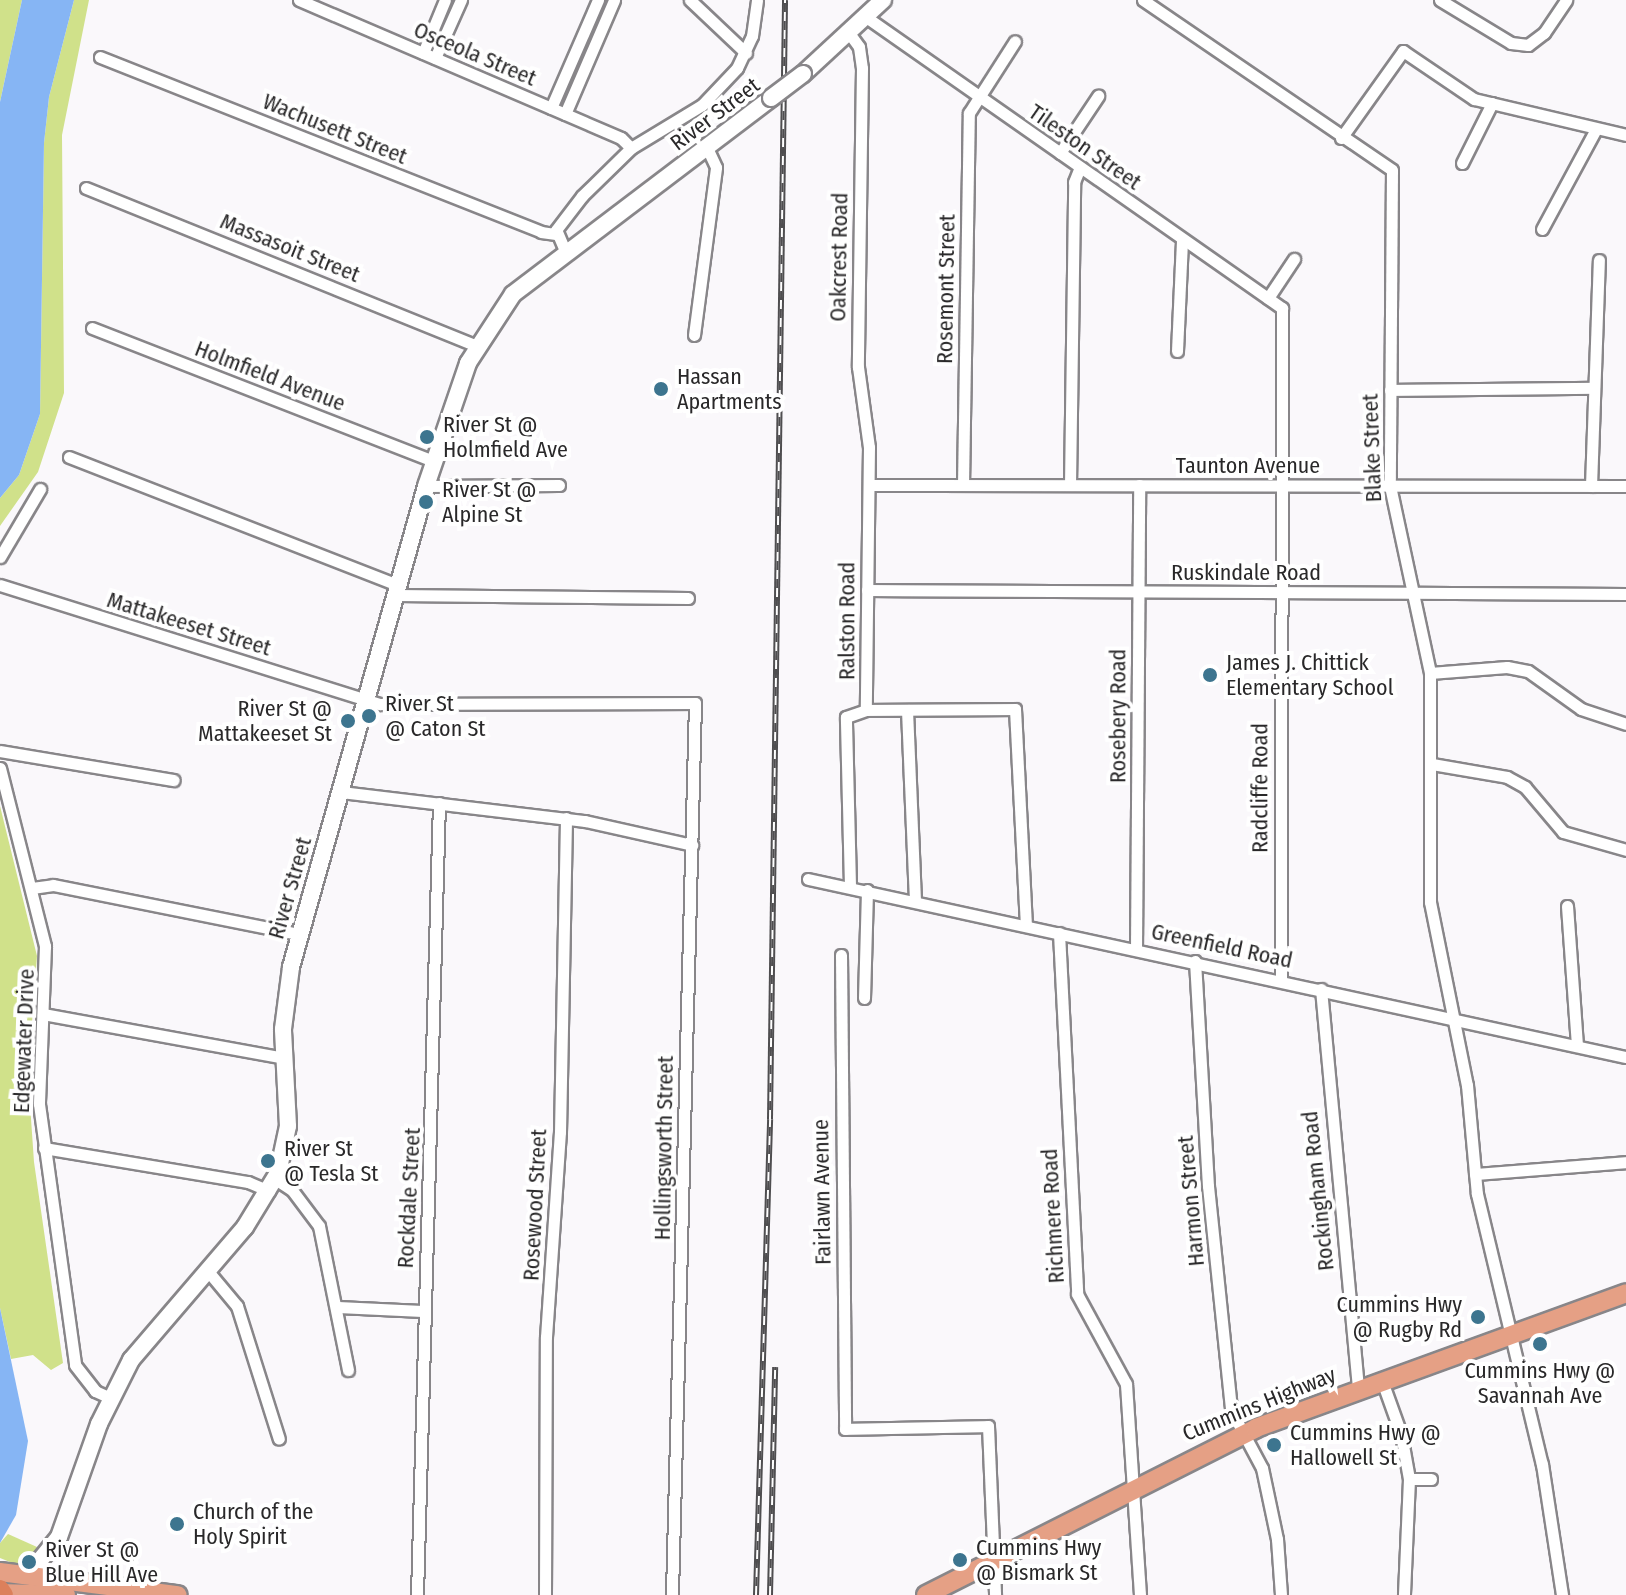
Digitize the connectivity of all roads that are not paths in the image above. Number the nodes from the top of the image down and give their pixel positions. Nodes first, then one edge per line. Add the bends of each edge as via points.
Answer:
1 (445, 0) edge
2 (461, 0) edge
3 (598, 0) edge
4 (614, 0) edge
5 (690, 0) edge
6 (757, 0) edge
7 (883, 0) edge
8 (1143, 0) edge
9 (1440, 0) edge
10 (1566, 0) edge
11 (305, 1) edge
12 (866, 17) junction
13 (849, 33) junction
14 (1015, 41) dead end
15 (423, 53) junction
16 (746, 53) junction
17 (100, 57) dead end
18 (435, 58) junction
19 (977, 96) junction
20 (1098, 96) dead end
21 (1492, 103) junction
22 (551, 108) junction
23 (565, 114) junction
24 (1596, 129) junction
25 (1626, 135) edge
26 (1341, 138) junction
27 (631, 148) junction
28 (707, 148) junction
29 (1060, 153) junction
30 (1462, 163) dead end
31 (1080, 167) junction
32 (86, 188) dead end
33 (1542, 229) dead end
34 (556, 234) junction
35 (1182, 240) junction
36 (566, 253) junction
37 (1294, 259) dead end
38 (1599, 260) dead end
39 (1268, 298) junction
40 (1282, 308) joint
41 (92, 328) dead end
42 (694, 335) dead end
43 (477, 346) junction
44 (1177, 351) dead end
45 (1592, 388) junction
46 (1390, 390) junction
47 (69, 457) dead end
48 (433, 461) junction
49 (559, 485) dead end
50 (869, 485) junction
51 (963, 485) junction
52 (1070, 485) junction
53 (1139, 485) junction
54 (426, 486) junction
55 (1390, 486) junction
56 (1591, 486) junction
57 (1626, 486) edge
58 (1282, 487) junction
59 (40, 489) dead end
60 (0, 557) edge
61 (0, 585) edge
62 (397, 590) junction
63 (867, 590) junction
64 (1139, 592) junction
65 (1282, 593) junction
66 (1412, 593) junction
67 (1626, 594) edge
68 (688, 598) dead end
69 (1430, 673) junction
70 (366, 701) junction
71 (695, 703) joint
72 (866, 710) junction
73 (907, 710) junction
74 (1626, 724) edge
75 (0, 751) edge
76 (1432, 764) junction
77 (0, 768) edge
78 (174, 780) dead end
79 (341, 792) junction
80 (439, 803) junction
81 (566, 818) junction
82 (692, 845) junction
83 (1626, 850) edge
84 (808, 879) dead end
85 (850, 886) junction
86 (32, 888) junction
87 (867, 890) junction
88 (915, 901) junction
89 (1567, 906) dead end
90 (1026, 924) junction
91 (1059, 933) junction
92 (299, 934) junction
93 (1136, 948) junction
94 (841, 955) dead end
95 (1195, 961) junction
96 (1281, 979) junction
97 (1321, 989) junction
98 (864, 998) dead end
99 (43, 1014) junction
100 (1453, 1019) junction
101 (1577, 1045) junction
102 (1626, 1057) edge
103 (284, 1058) junction
104 (44, 1148) junction
105 (1626, 1162) edge
106 (1475, 1174) junction
107 (272, 1185) junction
108 (207, 1270) junction
109 (1626, 1293) edge
110 (338, 1307) junction
111 (422, 1311) junction
112 (1509, 1335) junction
113 (348, 1370) dead end
114 (1382, 1381) junction
115 (1358, 1390) junction
116 (111, 1398) junction
117 (1244, 1434) junction
118 (279, 1439) dead end
119 (1409, 1479) junction
120 (1431, 1479) dead end
121 (1135, 1485) junction
122 (63, 1528) junction
123 (994, 1559) junction
124 (0, 1572) edge
125 (28, 1575) junction
126 (45, 1588) edge
127 (2, 1593) edge
128 (66, 1595) edge
129 (178, 1595) edge
130 (417, 1595) edge
131 (545, 1595) edge
132 (672, 1595) edge
133 (926, 1595) edge
134 (995, 1595) edge
135 (1140, 1595) edge
136 (1281, 1595) edge
137 (1404, 1595) edge
138 (1562, 1595) edge

1 - 15 street
2 - 18 street
3 - 22 street
4 - 23 street
5 - 16 street
6 - 16 street
7 - 12 main road, River Street
8 - 26 street, Blake Street
9 - 10 street via 1511,43 1528,45 1544,33
11 - 15 street, Osceola Street
12 - 13 main road, River Street
12 - 19 street, Tileston Street
13 - 28 main road, River Street, bridge
13 - 50 street, Oakcrest Road via 859,47 862,68 858,367
14 - 19 street
15 - 18 street, Osceola Street
16 - 27 street, River Street via 702,105
17 - 34 street, Wachusett Street
18 - 22 street, Osceola Street
19 - 29 street, Tileston Street
19 - 51 street, Rosemont Street via 969,120
20 - 29 street
21 - 24 street
21 - 26 street via 1474,99 1403,51
21 - 30 street
22 - 23 street, Osceola Street
23 - 27 street, Osceola Street via 621,138
24 - 25 street
24 - 33 street
26 - 46 street, Blake Street via 1392,170
27 - 34 street, River Street via 582,196
28 - 36 main road, River Street
28 - 42 street via 716,167
29 - 31 street, Tileston Street
31 - 35 street, Tileston Street
31 - 52 street via 1074,182
32 - 43 street, Massasoit Street
34 - 36 street
35 - 39 street, Tileston Street
35 - 44 street
36 - 43 main road, River Street via 513,294
37 - 39 street
38 - 45 street
39 - 40 street, Tileston Street
40 - 58 street, Radcliffe Road
41 - 48 street, Holmfield Avenue
43 - 48 main road, River Street
45 - 46 street
45 - 56 street
46 - 55 street, Blake Street
47 - 62 street
48 - 54 main road, River Street
49 - 54 street
50 - 51 street, Taunton Avenue
50 - 63 street, Ralston Road
51 - 52 street, Taunton Avenue
52 - 53 street, Taunton Avenue
53 - 58 street, Taunton Avenue
53 - 64 street, Rosebery Road
54 - 62 main road, River Street
55 - 56 street, Taunton Avenue
55 - 58 street, Taunton Avenue
55 - 66 street, Blake Street
56 - 57 street, Taunton Avenue
58 - 65 street, Radcliffe Road
59 - 60 street
61 - 70 street, Mattakeeset Street
62 - 68 street
62 - 70 main road, River Street
63 - 64 street, Ruskindale Road
63 - 72 street, Ralston Road
64 - 65 street, Ruskindale Road
64 - 93 street, Rosebery Road
65 - 66 street, Ruskindale Road
65 - 96 street, Radcliffe Road
66 - 67 street, Ruskindale Road
66 - 69 street, Blake Street
69 - 74 street via 1507,667 1528,671 1581,709
69 - 76 street, Blake Street
70 - 71 street, Mattakeeset Street
70 - 79 main road, River Street
71 - 82 street, Hollingsworth Street
72 - 73 street
72 - 85 street, Ralston Road via 851,712 843,722
73 - 88 street
73 - 90 street via 1015,709
75 - 78 street
76 - 83 street via 1507,777 1525,787 1563,832
76 - 100 street, Blake Street via 1430,902
77 - 86 street, Edgewater Drive
79 - 80 street
79 - 92 main road, River Street
80 - 81 street
80 - 111 street, Rockdale Street via 434,1112
81 - 82 street
81 - 131 street, Rosewood Street via 560,1132 546,1337
82 - 132 street, Hollingsworth Street
84 - 85 street, Greenfield Road
85 - 87 street, Greenfield Road
86 - 92 street via 53,885
86 - 99 street, Edgewater Drive via 46,960
87 - 88 street, Greenfield Road
87 - 98 street
88 - 90 street, Greenfield Road
89 - 101 street
90 - 91 street, Greenfield Road
91 - 93 street, Greenfield Road
91 - 121 street, Richmere Road via 1077,1294 1126,1384
92 - 103 main road, River Street via 286,999
93 - 95 street, Greenfield Road
94 - 123 street, Fairlawn Avenue via 845,1429 988,1426
95 - 96 street, Greenfield Road
95 - 117 street, Harmon Street via 1208,1186 1229,1395
96 - 97 street, Greenfield Road
97 - 100 street, Greenfield Road
97 - 115 street, Rockingham Road
99 - 103 street
99 - 104 street, Edgewater Drive via 39,1077
100 - 101 street, Greenfield Road
100 - 106 street, Blake Street via 1467,1085
101 - 102 street, Greenfield Road
103 - 107 main road, River Street via 288,1126
104 - 107 street
104 - 116 street, Edgewater Drive via 75,1365 95,1391
105 - 106 street
106 - 112 street, Blake Street
107 - 108 main road, River Street
107 - 110 street via 292,1190 319,1226
108 - 116 main road, River Street via 138,1349
108 - 118 street via 237,1306
109 - 112 main road, Cummins Highway
110 - 111 street
110 - 113 street
111 - 130 street, Rockdale Street
112 - 114 main road, Cummins Highway
112 - 138 street, Blake Street via 1550,1503
114 - 115 main road, Cummins Highway
114 - 119 street via 1401,1434
115 - 117 main road, Cummins Highway
116 - 122 main road, River Street
117 - 121 main road, Cummins Highway
117 - 136 street, Harmon Street via 1267,1490
119 - 120 street
119 - 137 street
121 - 123 main road, Cummins Highway
121 - 135 street, Richmere Road
122 - 125 main road, River Street via 48,1556
122 - 126 main road, River Street
123 - 133 main road, Cummins Highway
123 - 134 street
124 - 125 main road
125 - 126 main road
126 - 127 main road
126 - 128 main road
126 - 129 main road

